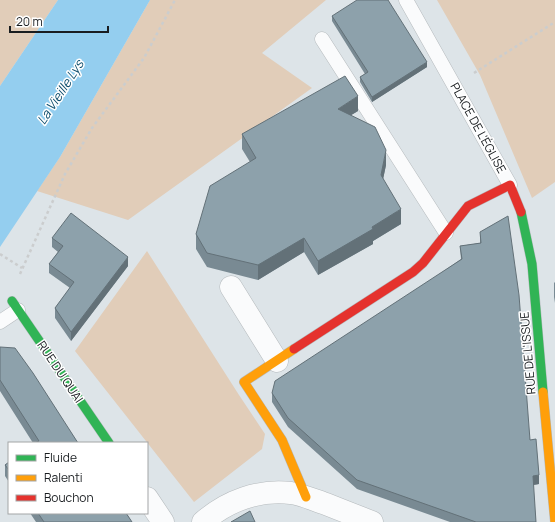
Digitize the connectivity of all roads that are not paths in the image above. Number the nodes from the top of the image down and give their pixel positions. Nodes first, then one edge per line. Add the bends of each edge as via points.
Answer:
1 (406, 0) edge
2 (322, 39) dead end
3 (510, 186) junction
4 (446, 233) junction
5 (231, 287) dead end
6 (15, 306) joint
7 (0, 322) edge
8 (276, 361) junction
9 (108, 442) edge
10 (306, 497) junction
11 (148, 500) edge
12 (163, 522) edge
13 (203, 522) edge
14 (372, 522) edge
15 (555, 522) edge

1 - 3 lane, PLACE DE L'ÉGLISE
2 - 4 lane
3 - 4 street, PLACE DE L'ÉGLISE via 468,206
3 - 15 street, RUE DE L'ISSUE via 522,216 532,264
4 - 8 street, PLACE DE L'ÉGLISE via 413,272
5 - 8 street
6 - 7 lane
6 - 9 street, RUE DU QUAI
8 - 10 street, PLACE DE L'ÉGLISE via 244,382 282,440
10 - 13 street via 277,492 248,496
10 - 14 street
11 - 12 street

